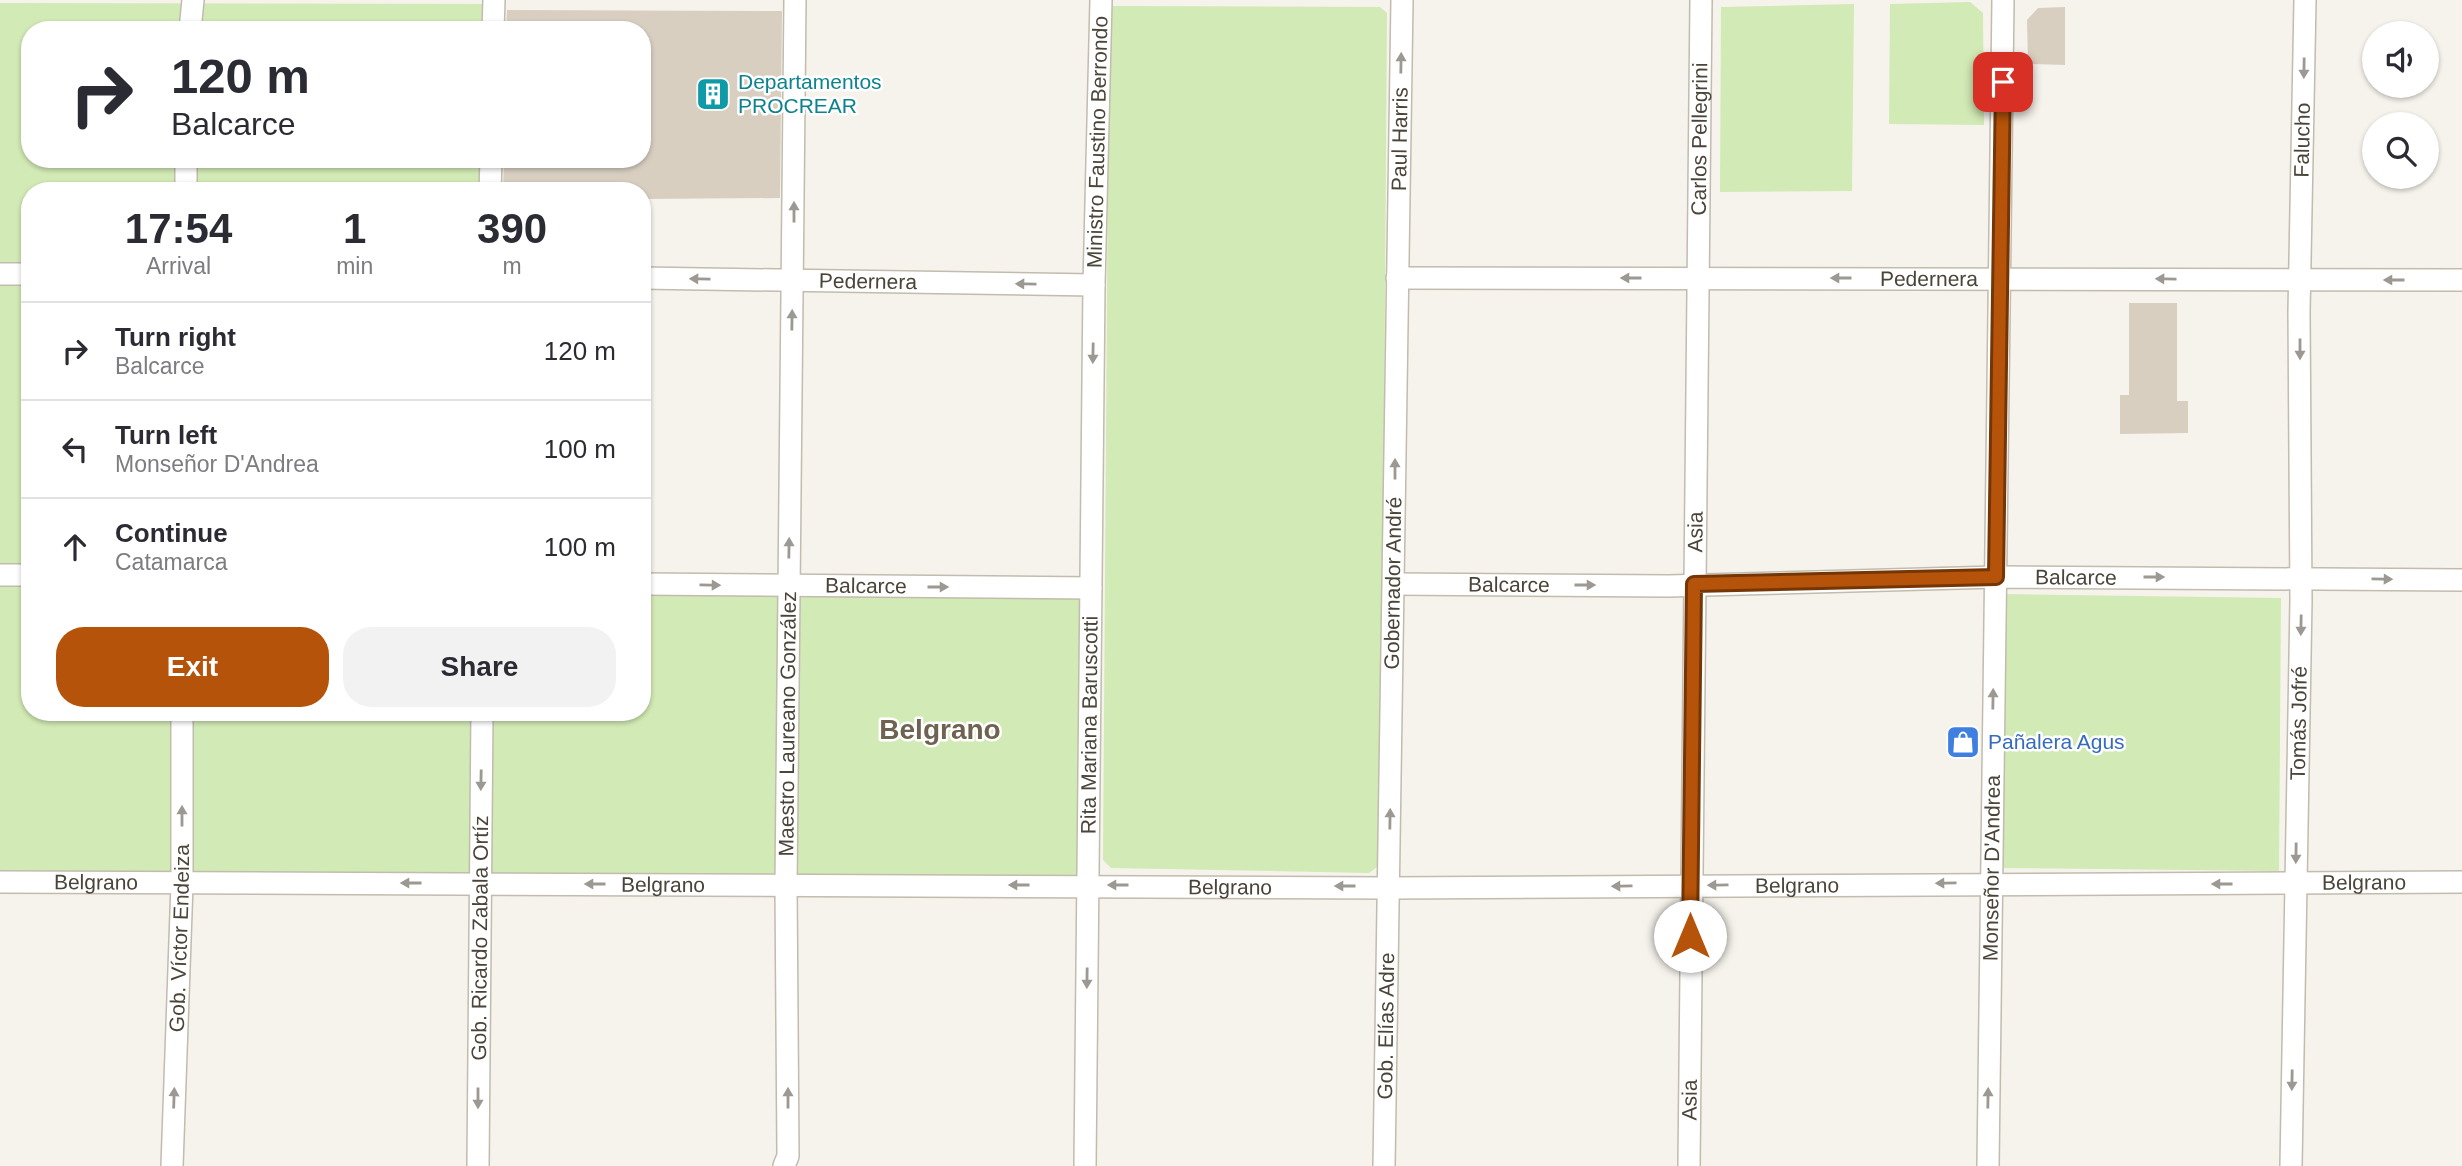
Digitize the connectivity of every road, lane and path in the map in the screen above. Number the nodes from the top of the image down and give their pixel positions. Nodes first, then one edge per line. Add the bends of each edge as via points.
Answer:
1 (193, 0) edge
2 (494, 0) edge
3 (795, 0) edge
4 (1101, 0) edge
5 (1402, 0) edge
6 (1701, 0) edge
7 (2003, 0) edge
8 (2305, 0) edge
9 (191, 21) edge
10 (493, 21) edge
11 (0, 274) edge
12 (21, 274) edge
13 (2001, 277) junction
14 (651, 278) edge
15 (1397, 278) junction
16 (1700, 278) junction
17 (793, 280) junction
18 (2462, 280) edge
19 (2300, 281) junction
20 (1094, 285) junction
21 (0, 575) edge
22 (21, 575) edge
23 (1996, 577) junction
24 (2301, 577) junction
25 (2462, 580) edge
26 (651, 584) edge
27 (1395, 584) junction
28 (1694, 584) junction
29 (788, 586) junction
30 (1091, 589) junction
31 (182, 721) edge
32 (482, 721) edge
33 (0, 882) edge
34 (1990, 882) junction
35 (2462, 882) edge
36 (479, 883) junction
37 (181, 884) junction
38 (2295, 884) junction
39 (1088, 885) junction
40 (1690, 885) junction
41 (786, 886) junction
42 (1390, 888) junction
43 (172, 1166) edge
44 (478, 1166) edge
45 (784, 1166) edge
46 (1085, 1166) edge
47 (1384, 1166) edge
48 (1689, 1166) edge
49 (1988, 1166) edge
50 (2291, 1166) edge

1 - 9 street
2 - 10 street
17 -> 3 street, Maestro Laureano González
4 - 20 street, Ministro Faustino Berrondo
15 -> 5 street, Paul Harris
6 - 16 street, Carlos Pellegrini
7 - 13 street, Monseñor D'Andrea
8 -> 19 street, Falucho
11 - 12 street
13 -> 16 street, Pedernera
19 -> 13 street, Pedernera
13 - 23 street, Monseñor D'Andrea
17 -> 14 street, Pedernera
16 -> 15 street, Pedernera
27 -> 15 street, Gobernador André
16 - 28 street, Asia
20 -> 17 street, Pedernera
29 -> 17 street, Maestro Laureano González
18 -> 19 street, Pedernera
19 -> 24 street, Tomás Jofré
20 -> 30 street, Rita Mariana Baruscotti
21 - 22 street
23 -> 24 street, Balcarce
23 - 28 street, Balcarce
34 -> 23 street, Monseñor D'Andrea
24 -> 25 street, Balcarce
24 -> 38 street, Tomás Jofré
26 -> 29 street, Balcarce
27 -> 28 street, Balcarce
42 -> 27 street, Gobernador André
28 - 40 street, Asia
29 -> 30 street, Balcarce
29 - 41 street, Maestro Laureano González
30 - 39 street, Rita Mariana Baruscotti
37 -> 31 street, Gob. Víctor Endeiza
32 -> 36 street, Gob. Ricardo Zabala Ortíz
33 - 37 street, Belgrano
38 -> 34 street, Belgrano
34 -> 40 street, Belgrano
49 -> 34 street, Monseñor D'Andrea
35 - 38 street, Belgrano
36 -> 37 street, Belgrano
41 -> 36 street, Belgrano
36 -> 44 street, Gob. Ricardo Zabala Ortíz
43 -> 37 street, Gob. Víctor Endeiza
38 -> 50 street, Tomás Jofré
39 -> 41 street, Belgrano
42 -> 39 street, Belgrano
39 -> 46 street, Rita Mariana Baruscotti
40 -> 42 street, Belgrano
40 - 48 street, Asia
45 -> 41 street, Maestro Laureano González via 788,1156
42 - 47 street, Gob. Elías Adre

